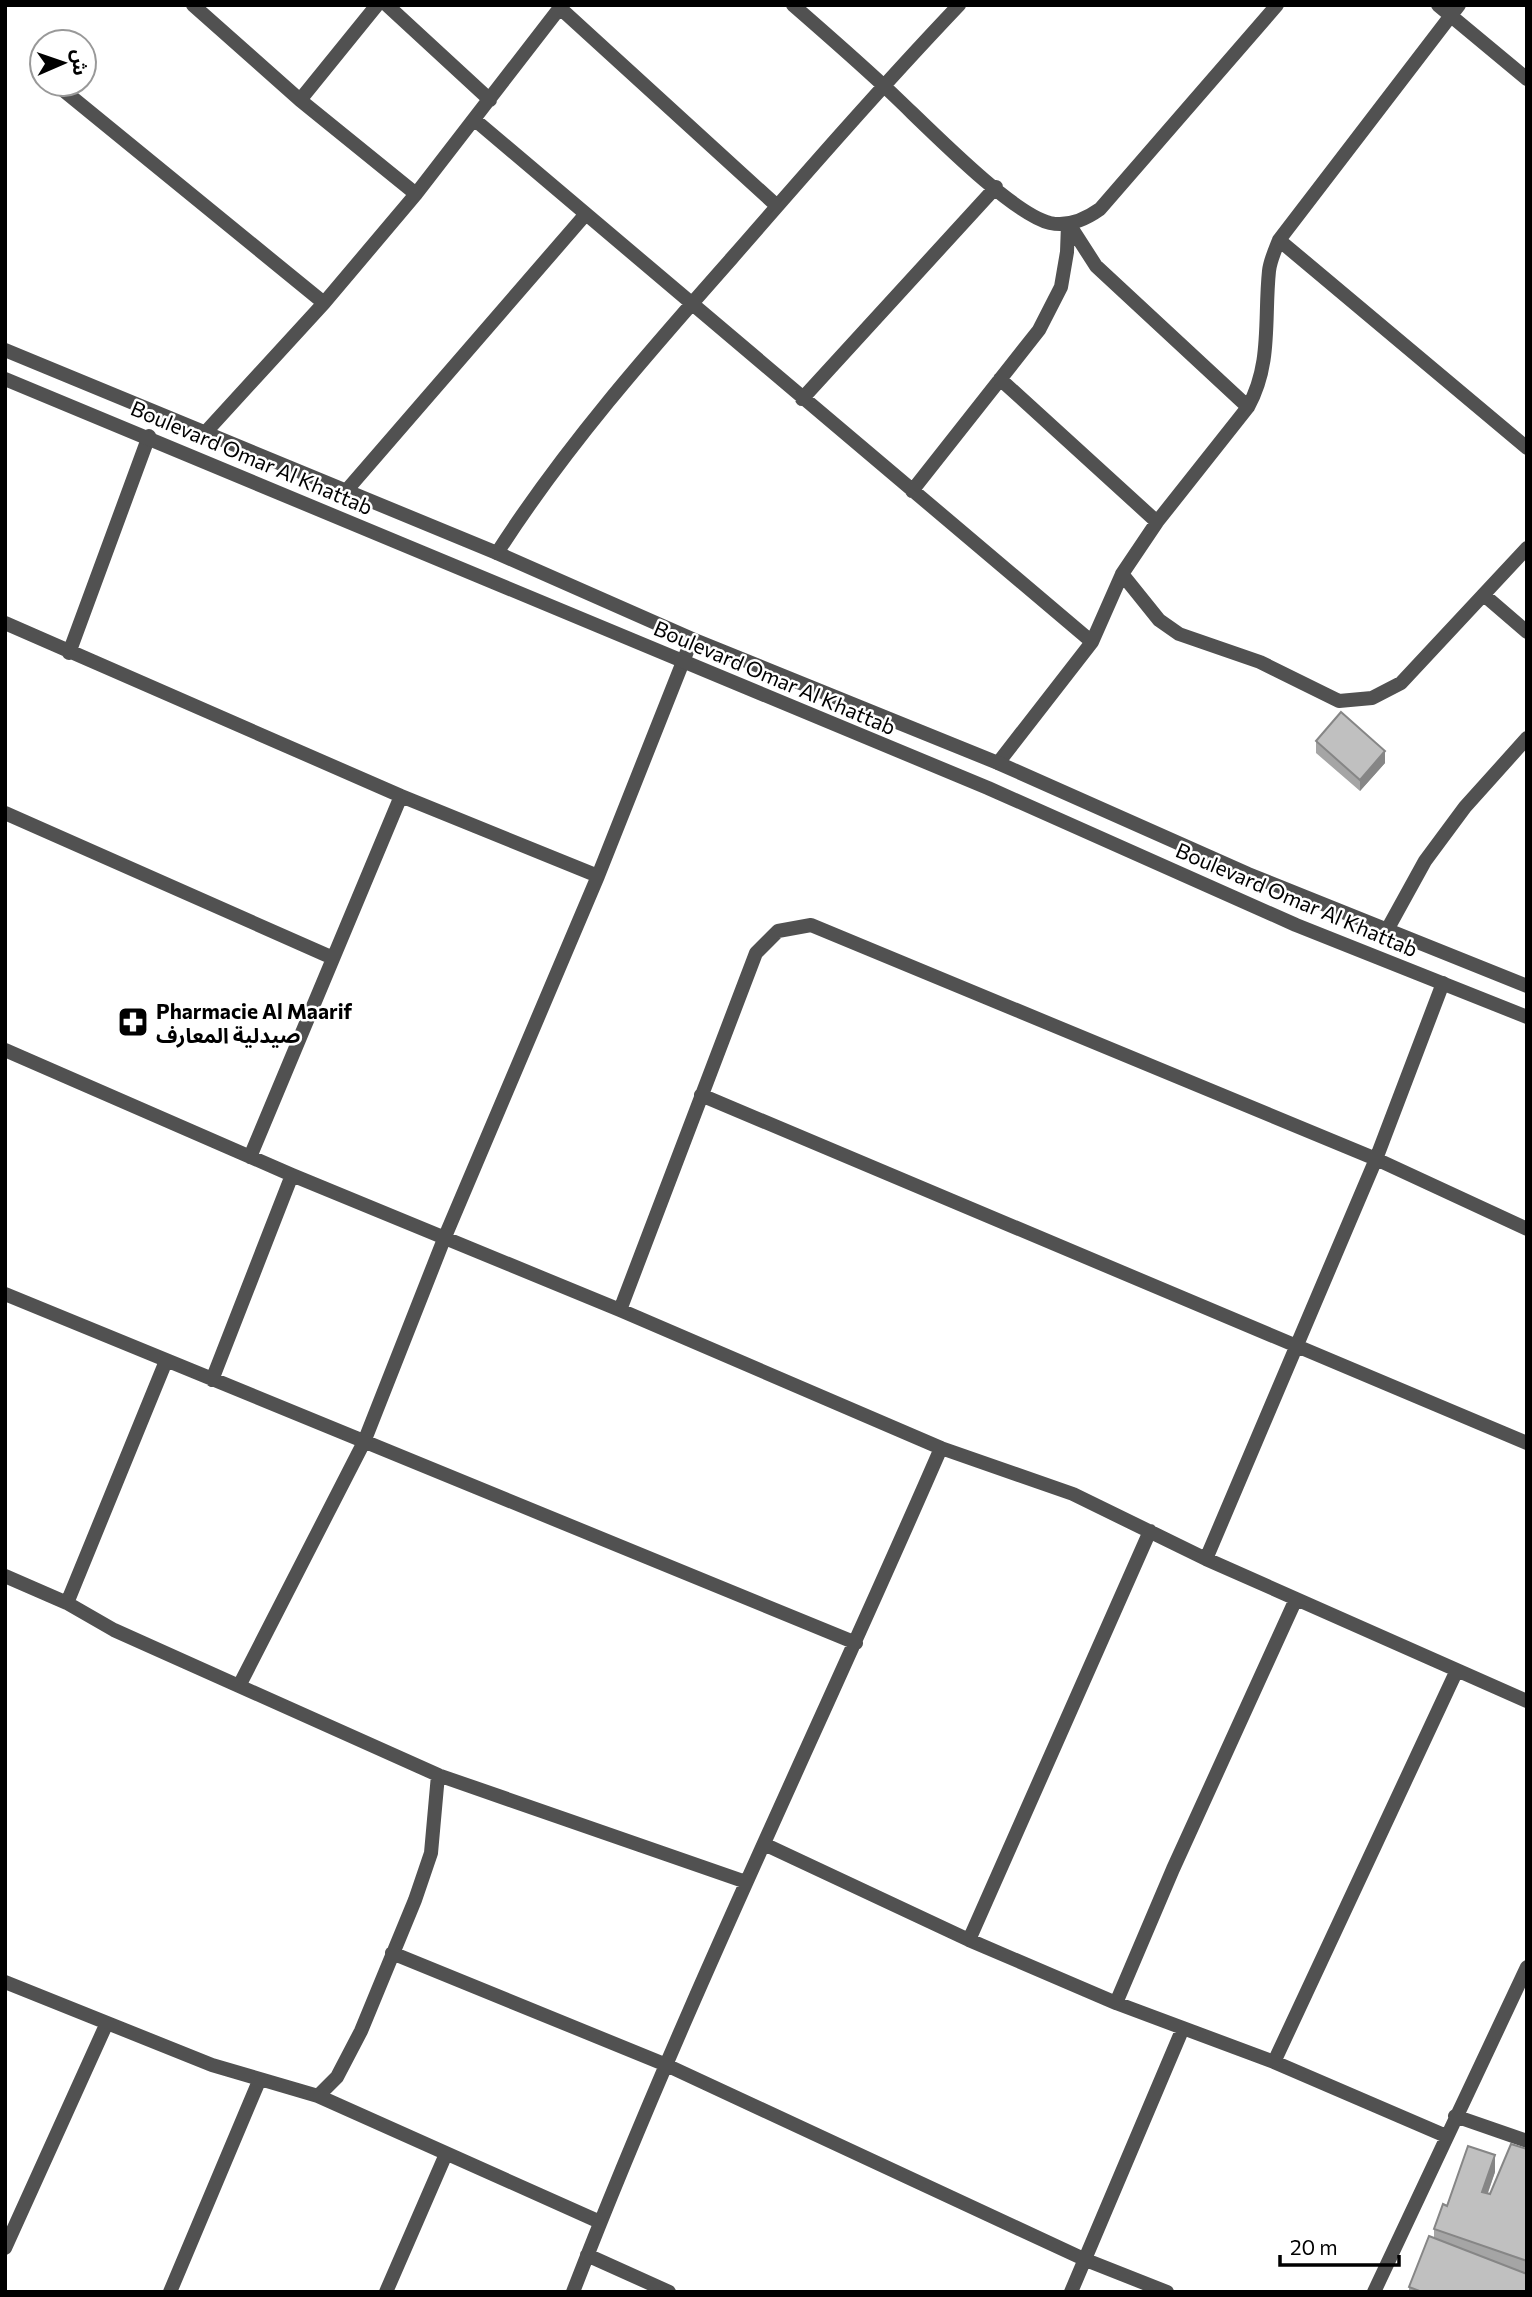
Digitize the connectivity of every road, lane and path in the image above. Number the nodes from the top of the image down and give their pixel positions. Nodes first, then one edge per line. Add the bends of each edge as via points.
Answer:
1 (193, 5) edge
2 (377, 5) edge
3 (387, 5) edge
4 (793, 5) edge
5 (960, 5) edge
6 (1277, 5) edge
7 (1438, 5) edge
8 (561, 6) edge
9 (1455, 10) edge
10 (1527, 79) edge
11 (883, 85) junction
12 (73, 98) edge
13 (300, 100) junction
14 (490, 100) junction
15 (475, 120) junction
16 (996, 187) junction
17 (416, 194) junction
18 (777, 206) junction
19 (585, 215) junction
20 (1069, 224) junction
21 (1279, 240) junction
22 (324, 303) junction
23 (690, 306) junction
24 (5, 350) edge
25 (5, 379) edge
26 (1000, 379) junction
27 (802, 399) junction
28 (1248, 407) junction
29 (205, 434) junction
30 (149, 436) junction
31 (1527, 447) edge
32 (346, 491) junction
33 (912, 491) junction
34 (1157, 522) junction
35 (1527, 548) edge
36 (497, 554) junction
37 (1122, 574) junction
38 (1484, 595) junction
39 (5, 623) edge
40 (1527, 632) edge
41 (692, 639) junction
42 (1092, 642) junction
43 (69, 653) junction
44 (682, 662) junction
45 (1527, 738) edge
46 (998, 764) junction
47 (401, 796) junction
48 (5, 813) edge
49 (598, 876) junction
50 (1387, 930) junction
51 (333, 958) junction
52 (1443, 983) junction
53 (1527, 986) edge
54 (1527, 1017) edge
55 (5, 1050) edge
56 (701, 1095) junction
57 (250, 1157) junction
58 (1376, 1159) junction
59 (292, 1175) junction
60 (1527, 1229) edge
61 (444, 1239) junction
62 (5, 1294) edge
63 (620, 1310) junction
64 (1296, 1347) junction
65 (166, 1361) junction
66 (212, 1380) junction
67 (364, 1442) junction
68 (1527, 1443) edge
69 (941, 1448) junction
70 (1150, 1531) junction
71 (1206, 1559) junction
72 (5, 1576) edge
73 (1296, 1599) junction
74 (68, 1603) junction
75 (856, 1643) junction
76 (1457, 1670) junction
77 (239, 1686) junction
78 (1527, 1701) edge
79 (438, 1775) junction
80 (764, 1844) junction
81 (747, 1882) junction
82 (969, 1940) junction
83 (392, 1953) junction
84 (1527, 1967) edge
85 (5, 1982) edge
86 (1116, 2003) junction
87 (106, 2025) junction
88 (1183, 2028) junction
89 (1274, 2062) junction
90 (664, 2064) junction
91 (259, 2081) junction
92 (318, 2096) junction
93 (1455, 2116) junction
94 (1446, 2136) junction
95 (1527, 2141) edge
96 (446, 2154) junction
97 (600, 2222) junction
98 (5, 2248) edge
99 (587, 2255) junction
100 (1086, 2260) junction
101 (170, 2292) edge
102 (386, 2292) edge
103 (573, 2292) edge
104 (668, 2292) edge
105 (1071, 2292) edge
106 (1167, 2292) edge
107 (1374, 2292) edge

1 - 13 street
2 - 13 street
3 - 14 street
4 - 11 street
5 - 11 street
6 - 20 street via 1100,209
7 - 9 street
8 - 14 street
8 - 18 street
9 - 10 street
9 - 21 street
11 - 16 street
11 - 18 street
12 - 22 street
13 - 17 street
14 - 15 street
15 - 17 street
15 - 19 street
16 - 20 street via 1032,214 1050,223
16 - 27 street
17 - 22 street
18 - 23 street
19 - 23 street
19 - 32 street
20 - 26 street via 1061,287 1039,330
20 - 28 street via 1096,266
21 - 28 street via 1269,269 1266,353 1259,388
21 - 31 street
22 - 29 street
23 - 27 street
23 - 36 street via 541,484
24 - 29 street, Boulevard Omar Al Khattab
25 - 30 street, Boulevard Omar Al Khattab
26 - 33 street
26 - 34 street
27 - 33 street
28 - 34 street
29 - 32 street, Boulevard Omar Al Khattab
30 - 43 street
30 - 44 street, Boulevard Omar Al Khattab
32 - 36 street, Boulevard Omar Al Khattab
33 - 42 street
34 - 37 street
35 - 38 street
36 - 41 street, Boulevard Omar Al Khattab
37 - 38 street via 1159,620 1179,634 1260,662 1339,701 1372,698 1401,683
37 - 42 street
38 - 40 street
39 - 43 street
41 - 44 street
41 - 46 street, Boulevard Omar Al Khattab
42 - 46 street
43 - 47 street
44 - 49 street
44 - 52 street, Boulevard Omar Al Khattab via 988,788 1296,925
45 - 50 street via 1465,807 1425,861
46 - 50 street, Boulevard Omar Al Khattab
47 - 49 street
47 - 51 street
48 - 51 street
49 - 61 street
50 - 53 street, Boulevard Omar Al Khattab
51 - 57 street
52 - 54 street, Boulevard Omar Al Khattab
52 - 58 street
55 - 57 street
56 - 58 street via 756,953 778,931 811,925
56 - 63 street
56 - 64 street
57 - 59 street
58 - 60 street
58 - 64 street
59 - 61 street
59 - 66 street
61 - 63 street
61 - 67 street
62 - 65 street
63 - 69 street
64 - 68 street
64 - 71 street
65 - 66 street
65 - 74 street
66 - 67 street
67 - 75 street
67 - 77 street
69 - 70 street via 1045,1483
69 - 75 street
70 - 71 street
70 - 82 street
71 - 73 street
72 - 74 street
73 - 76 street
73 - 86 street
74 - 77 street via 114,1630
75 - 80 street
76 - 78 street
76 - 89 street
77 - 79 street
79 - 81 street
79 - 83 street via 430,1853
80 - 81 street
80 - 82 street
81 - 90 street
82 - 86 street
83 - 90 street
83 - 92 street via 337,2077
84 - 93 street
85 - 87 street
86 - 88 street
87 - 91 street
87 - 98 street
88 - 89 street
88 - 100 street
89 - 94 street
90 - 97 street
90 - 100 street
91 - 92 street
91 - 101 street
92 - 96 street
93 - 94 street
93 - 95 street
94 - 107 street
96 - 97 street
96 - 102 street
97 - 99 street
99 - 103 street
99 - 104 street
100 - 105 street
100 - 106 street

